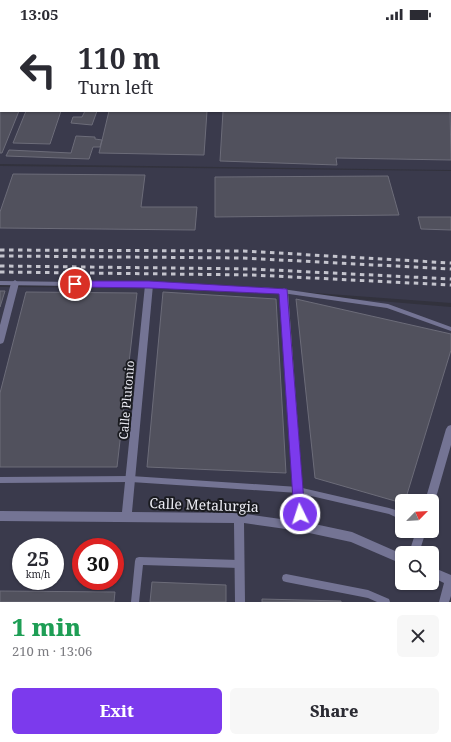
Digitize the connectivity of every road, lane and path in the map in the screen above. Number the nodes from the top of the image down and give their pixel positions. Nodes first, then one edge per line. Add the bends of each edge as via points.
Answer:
1 (0, 283) edge
2 (15, 283) junction
3 (149, 285) junction
4 (284, 291) junction
5 (451, 329) edge
6 (0, 341) edge
7 (451, 429) edge
8 (131, 479) junction
9 (0, 480) edge
10 (298, 490) junction
11 (432, 494) edge
12 (395, 513) edge
13 (0, 517) edge
14 (127, 517) junction
15 (239, 518) junction
16 (300, 526) junction
17 (395, 556) edge
18 (239, 564) junction
19 (439, 576) edge
20 (286, 578) dead end
21 (450, 581) edge
22 (135, 602) edge
23 (240, 602) edge
24 (386, 602) edge
25 (444, 602) edge

1 - 2 lane
2 - 3 lane
2 - 6 street
3 - 4 lane
3 - 8 street, Calle Plutonio
4 - 5 lane via 388,306
4 - 10 street
7 - 11 street
8 - 9 lane
8 - 10 lane
8 - 14 street, Calle Plutonio
10 - 12 lane
10 - 16 street
13 - 14 street, Calle Metalurgia
14 - 15 street, Calle Metalurgia
15 - 16 street, Calle Metalurgia
15 - 18 street
16 - 17 street, Calle Metalurgia via 352,537
18 - 22 lane via 138,561
18 - 23 street
19 - 21 street
20 - 24 lane via 368,594
21 - 25 street

